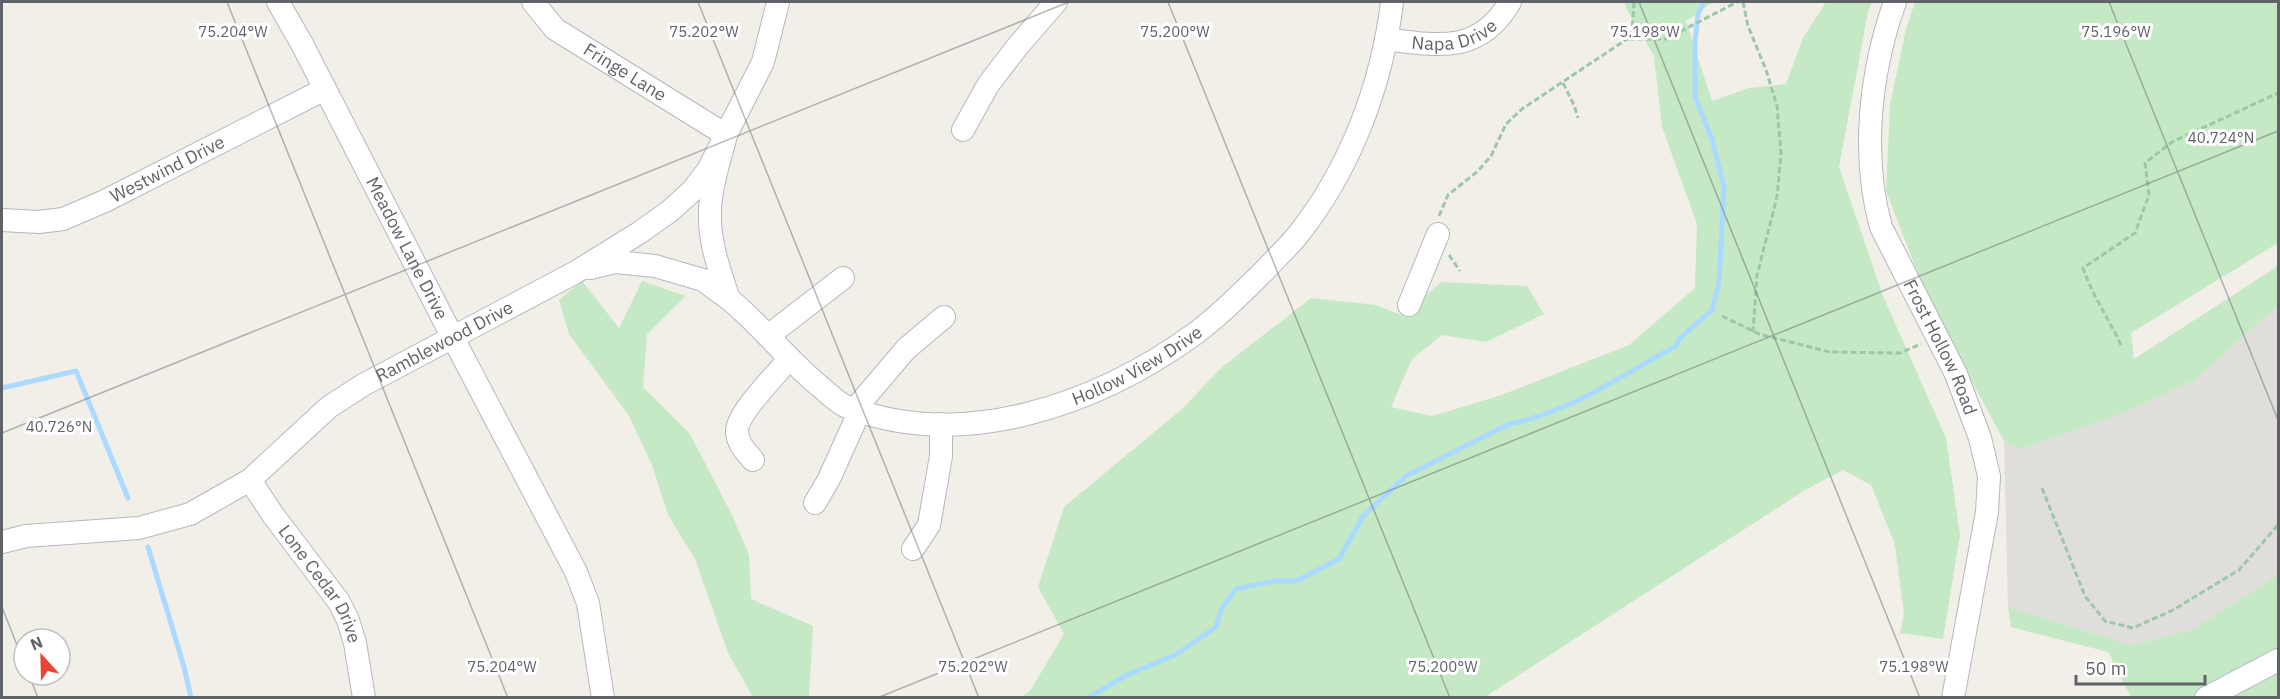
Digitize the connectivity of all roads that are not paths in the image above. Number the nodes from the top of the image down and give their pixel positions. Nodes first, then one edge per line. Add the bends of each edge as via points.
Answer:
1 (278, 2) edge
2 (532, 2) edge
3 (778, 2) edge
4 (1056, 2) edge
5 (1392, 2) edge
6 (1510, 2) edge
7 (1895, 2) edge
8 (1386, 39) junction
9 (325, 89) junction
10 (963, 130) dead end
11 (726, 135) junction
12 (2, 220) edge
13 (1438, 234) road end
14 (576, 272) junction
15 (843, 278) dead end
16 (729, 299) junction
17 (1409, 305) dead end
18 (944, 317) dead end
19 (768, 336) junction
20 (453, 339) junction
21 (789, 359) junction
22 (857, 409) junction
23 (941, 424) junction
24 (753, 460) dead end
25 (250, 480) junction
26 (815, 503) dead end
27 (2, 542) edge
28 (913, 549) dead end
29 (2278, 660) edge
30 (364, 698) edge
31 (603, 698) edge
32 (1953, 698) edge
33 (2206, 698) edge

1 - 9 street, Meadow Lane Drive
2 - 11 street, Fringe Lane via 555,29
3 - 11 street, Ramblewood Drive via 763,62
4 - 10 street via 988,86
5 - 8 street, Hollow View Drive
6 - 8 street, Napa Drive via 1492,26 1455,43 1436,46
7 - 32 street, Frost Hollow Road via 1878,63 1873,107 1870,172 1874,202 1881,227 1970,406 1989,476 1987,512
8 - 23 street, Hollow View Drive via 1377,83 1357,134 1321,201 1283,251 1197,332 1135,372 1077,398 1007,419
9 - 12 street, Westwind Drive via 63,219
9 - 20 street, Meadow Lane Drive
11 - 14 street, Ramblewood Drive via 708,170 684,198 639,233
11 - 16 street via 711,199 711,224 713,248
13 - 17 street
14 - 16 street, Hollow View Drive via 615,262 655,266 703,280
14 - 20 street, Ramblewood Drive
15 - 19 street
16 - 19 street, Hollow View Drive
18 - 22 street via 906,349
19 - 21 street, Hollow View Drive
20 - 25 street, Ramblewood Drive via 329,407
20 - 31 street, Meadow Lane Drive via 576,572 588,603
21 - 22 street, Hollow View Drive via 843,405
21 - 24 street via 741,417 737,431 741,446
22 - 23 street, Hollow View Drive via 892,420
22 - 26 street
23 - 28 street via 941,456 929,525
25 - 27 street, Ramblewood Drive via 190,514 161,523 26,536
25 - 30 street, Lone Cedar Drive via 339,602 355,643
29 - 33 street

